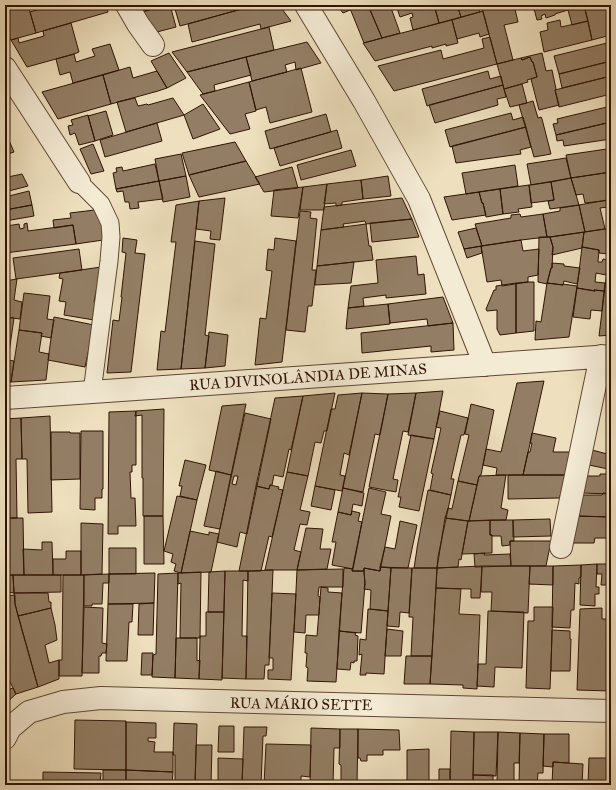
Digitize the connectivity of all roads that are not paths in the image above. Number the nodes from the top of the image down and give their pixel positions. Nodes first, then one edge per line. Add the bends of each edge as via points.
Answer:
1 (127, 5) edge
2 (306, 5) edge
3 (153, 45) dead end
4 (5, 68) edge
5 (79, 182) joint
6 (606, 356) edge
7 (485, 365) junction
8 (92, 392) junction
9 (5, 398) edge
10 (561, 547) dead end
11 (611, 711) edge
12 (5, 738) edge

1 - 3 street
2 - 7 street via 419,199
4 - 5 street
5 - 8 lane via 101,204 110,223 111,236
6 - 7 street, RUA DIVINOLÂNDIA DE MINAS
6 - 10 street
7 - 8 street, RUA DIVINOLÂNDIA DE MINAS
8 - 9 street, RUA DIVINOLÂNDIA DE MINAS
11 - 12 street, RUA MÁRIO SETTE via 101,698 63,702 29,712 10,728

